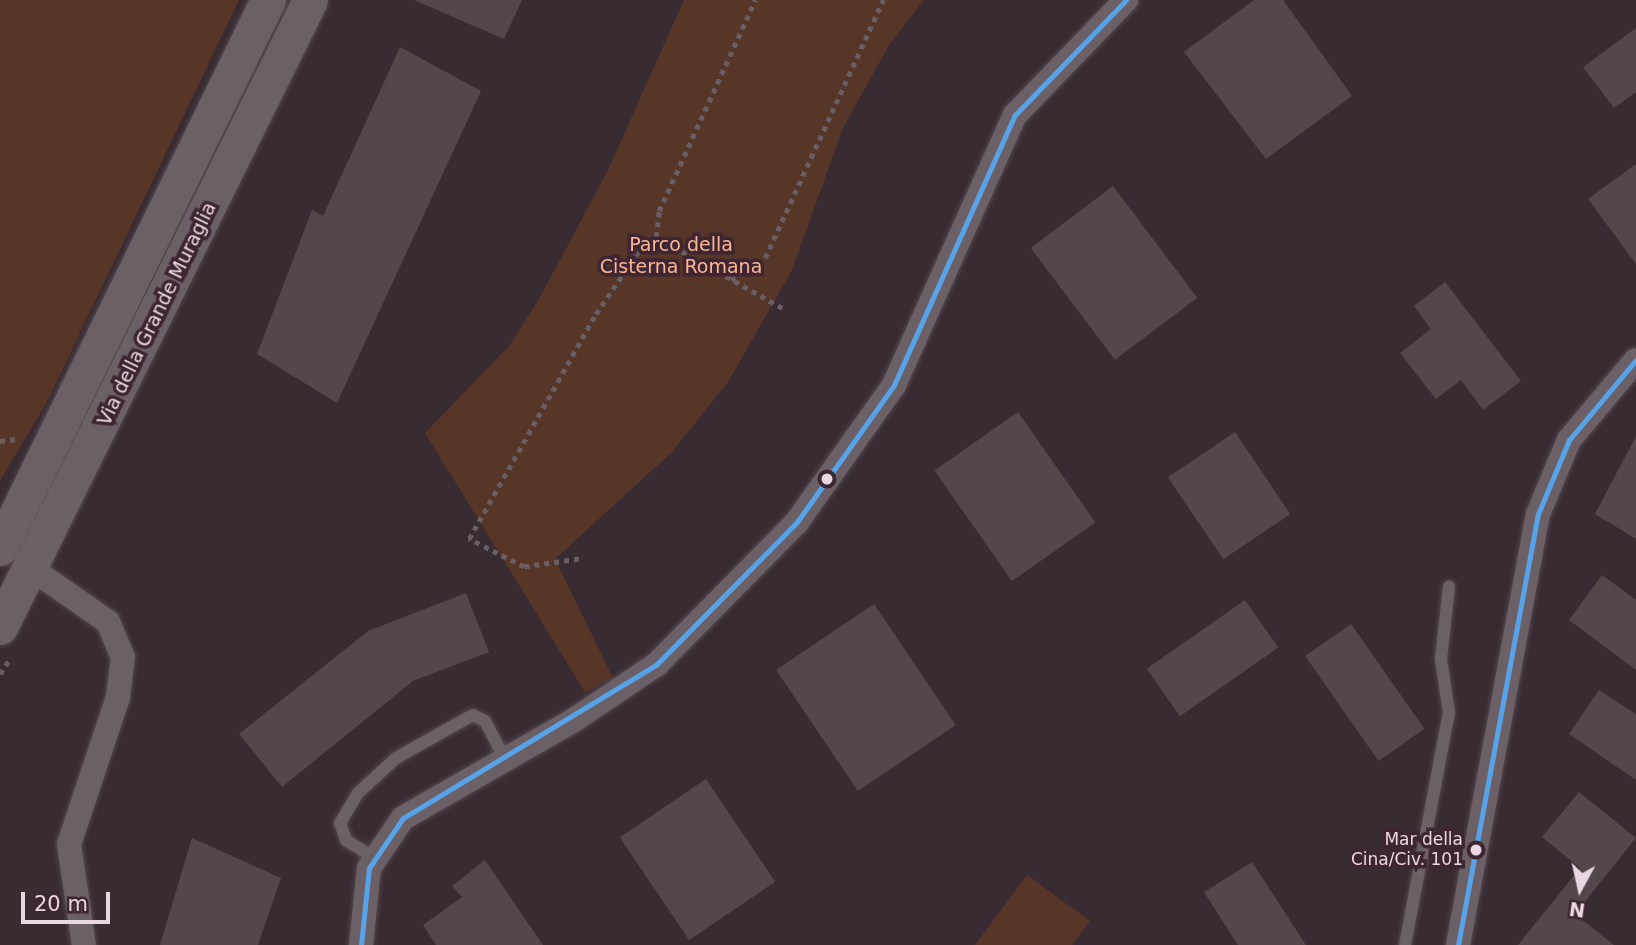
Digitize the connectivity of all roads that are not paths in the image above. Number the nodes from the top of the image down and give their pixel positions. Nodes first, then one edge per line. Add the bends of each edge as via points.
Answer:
1 (268, 0) edge
2 (310, 0) edge
3 (1126, 0) edge
4 (1636, 360) edge
5 (0, 548) edge
6 (32, 569) junction
7 (1449, 586) dead end
8 (0, 627) edge
9 (505, 759) junction
10 (373, 858) junction
11 (84, 945) edge
12 (361, 945) edge
13 (1405, 945) edge
14 (1458, 945) edge

1 - 5 street, Via della Grande Muraglia
2 - 6 street, Via della Grande Muraglia
3 - 9 street via 1015,115 894,385 804,513 680,646 593,708
4 - 14 street via 1569,440 1541,503
6 - 8 street, Via della Grande Muraglia
6 - 11 street via 108,622 122,657 118,697 69,844
7 - 13 lane via 1441,648 1449,713
9 - 10 street via 417,806
9 - 10 lane via 485,721 473,715 396,758 358,793 340,823 346,840
10 - 12 street via 362,904

